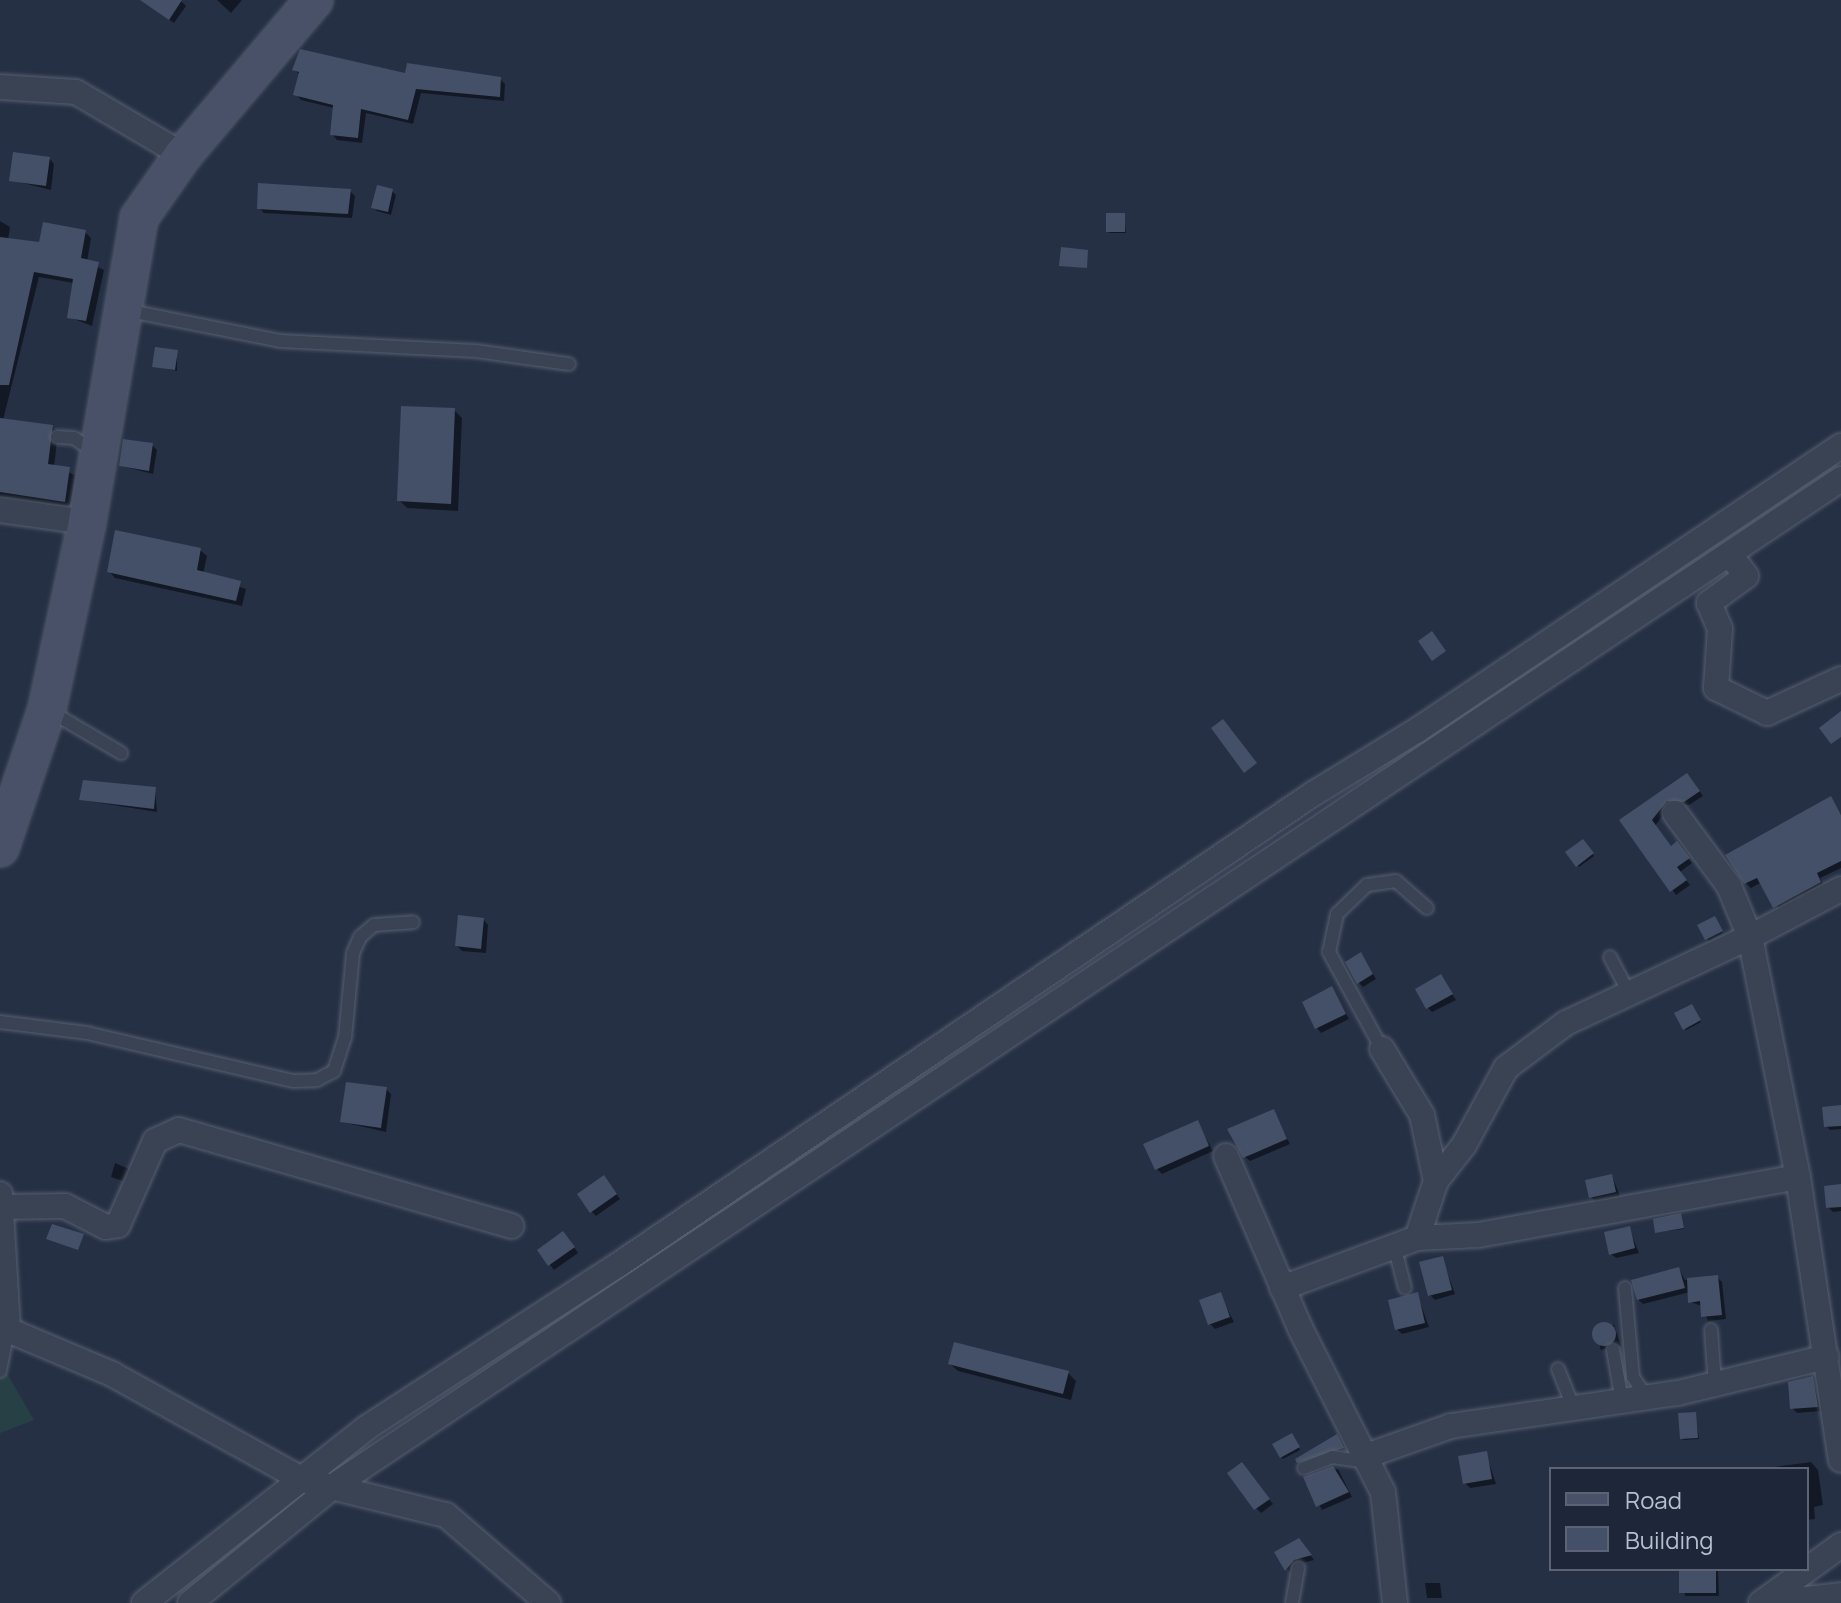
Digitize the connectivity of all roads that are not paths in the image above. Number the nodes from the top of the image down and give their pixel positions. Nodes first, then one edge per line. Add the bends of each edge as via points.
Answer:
1 (314, 0) edge
2 (0, 87) edge
3 (183, 155) junction
4 (121, 309) junction
5 (569, 364) dead end
6 (57, 437) dead end
7 (1841, 446) edge
8 (98, 454) junction
9 (1841, 479) edge
10 (0, 510) edge
11 (87, 522) junction
12 (1731, 556) junction
13 (1841, 679) edge
14 (47, 709) junction
15 (121, 753) dead end
16 (1675, 813) dead end
17 (1, 841) edge
18 (1841, 889) edge
19 (1427, 908) dead end
20 (413, 922) dead end
21 (1750, 937) junction
22 (1610, 957) dead end
23 (1629, 993) junction
24 (0, 1022) edge
25 (1382, 1049) joint
26 (1226, 1156) dead end
27 (1798, 1177) junction
28 (1436, 1181) junction
29 (0, 1194) edge
30 (1, 1207) edge
31 (511, 1226) dead end
32 (1406, 1243) junction
33 (1282, 1288) junction
34 (1405, 1288) dead end
35 (1625, 1288) dead end
36 (8, 1330) junction
37 (1711, 1330) dead end
38 (1613, 1350) dead end
39 (1827, 1357) junction
40 (1558, 1369) dead end
41 (0, 1371) edge
42 (1715, 1385) junction
43 (1647, 1398) junction
44 (1622, 1401) junction
45 (1574, 1409) junction
46 (1370, 1458) junction
47 (1841, 1460) edge
48 (1304, 1468) dead end
49 (303, 1480) junction
50 (332, 1487) junction
51 (1841, 1545) edge
52 (1298, 1568) dead end
53 (1809, 1568) edge
54 (1805, 1571) edge
55 (1841, 1595) edge
56 (144, 1603) edge
57 (190, 1603) edge
58 (548, 1603) edge
59 (1292, 1603) edge
60 (1395, 1603) edge
61 (1761, 1603) edge
62 (1767, 1603) edge

1 - 3 street
2 - 3 street via 76,92
3 - 4 street via 139,218
4 - 5 lane via 280,341 476,351
4 - 8 street
6 - 8 lane via 74,438
7 - 49 street via 366,1428
8 - 11 street
9 - 12 street
10 - 11 street
11 - 14 street
12 - 13 street via 1746,576 1709,603 1720,629 1716,688 1767,713
12 - 50 street
14 - 15 lane
14 - 17 street
16 - 21 street via 1729,886
18 - 21 street
19 - 25 lane via 1396,881 1367,885 1337,914 1329,952
20 - 24 lane via 374,925 360,937 353,953 345,1038 334,1071 317,1080 279,1078 87,1033
21 - 23 street
21 - 27 street
22 - 23 lane
23 - 28 street via 1566,1023 1506,1068 1464,1145
25 - 28 street via 1422,1115
26 - 33 street
27 - 32 street via 1479,1235
27 - 39 street
28 - 32 street
29 - 30 street
30 - 31 street via 65,1206 106,1227 118,1225 155,1141 179,1130
30 - 36 street
32 - 33 street
32 - 34 lane
33 - 46 street
35 - 43 lane via 1633,1377
36 - 41 lane
36 - 49 street via 112,1374
37 - 42 lane
38 - 44 lane
39 - 42 street
39 - 47 street
40 - 45 lane
42 - 43 street
43 - 44 street
44 - 45 street
45 - 46 street via 1451,1426
46 - 48 lane via 1332,1457
46 - 60 street via 1383,1492
49 - 50 street
49 - 56 street
50 - 57 street
50 - 58 street via 446,1515
51 - 53 street
52 - 59 lane
54 - 61 street
55 - 62 street

